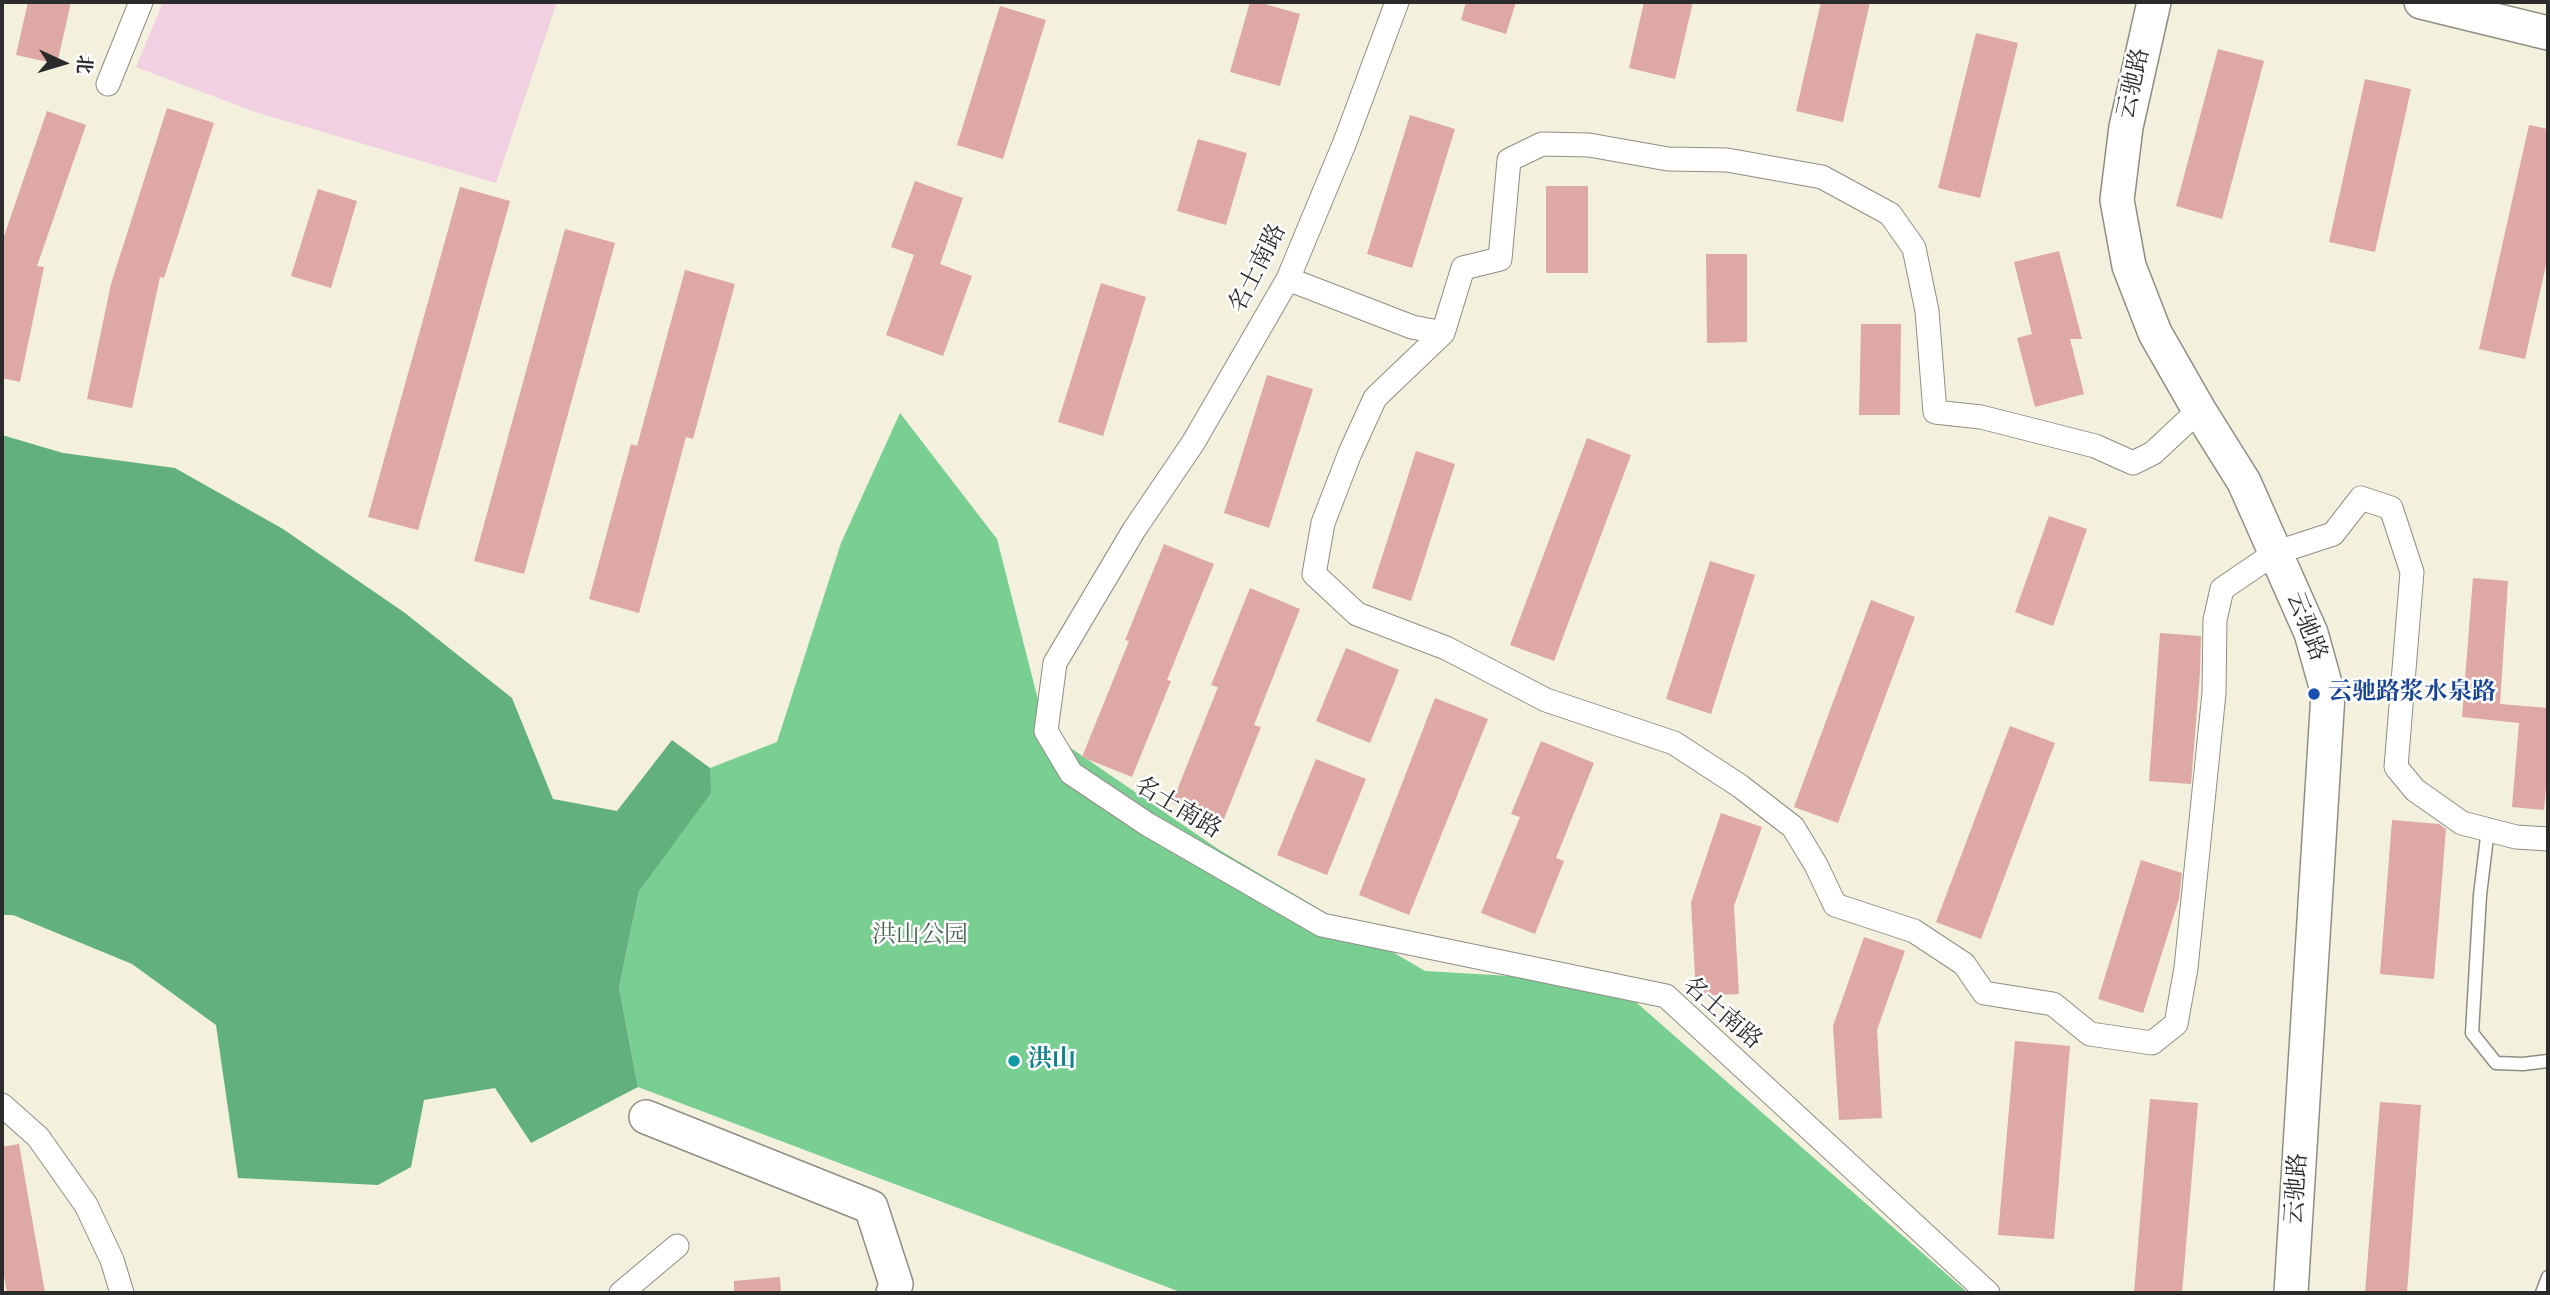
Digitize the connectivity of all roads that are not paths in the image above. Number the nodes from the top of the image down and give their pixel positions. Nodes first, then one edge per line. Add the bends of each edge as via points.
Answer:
1 (141, 2) edge
2 (1397, 2) edge
3 (2154, 2) edge
4 (2421, 2) edge
5 (2548, 33) edge
6 (108, 84) dead end
7 (1288, 279) junction
8 (1443, 332) junction
9 (2199, 410) junction
10 (2275, 553) junction
11 (2488, 829) junction
12 (2548, 839) edge
13 (2548, 1060) edge
14 (2, 1105) edge
15 (646, 1117) dead end
16 (677, 1246) dead end
17 (2548, 1277) edge
18 (122, 1293) edge
19 (621, 1293) edge
20 (893, 1293) edge
21 (1989, 1293) edge
22 (2291, 1293) edge
23 (2542, 1293) edge

1 - 6 street
2 - 7 street, 名士南路
3 - 9 street, 云驰路 via 2126,127 2117,200 2129,266 2155,333
4 - 5 street
7 - 8 street via 1412,327
7 - 21 street, 名士南路 via 1194,443 1134,530 1055,663 1046,731 1071,773 1147,824 1322,925 1666,996
8 - 9 street via 1463,268 1500,259 1509,160 1542,144 1589,145 1668,159 1727,160 1822,177 1889,214 1914,248 1927,311 1935,412 1981,417 2083,443 2133,463 2152,453
8 - 10 street via 1375,398 1323,523 1314,574 1357,614 1446,648 1546,700 1674,743 1793,827 1835,905 1914,931 1964,964 1984,993 2053,1004 2090,1034 2152,1043 2176,1024 2186,968 2214,693 2215,620 2222,590
9 - 10 street, 云驰路 via 2244,482
10 - 11 street via 2333,534 2361,498 2391,508 2412,572 2396,767 2415,790 2462,823
10 - 22 street, 云驰路 via 2311,633 2328,694
11 - 12 street
11 - 13 lane via 2472,1033 2496,1063
14 - 18 street via 38,1137 86,1205
15 - 20 street via 871,1207 897,1284
16 - 19 street
17 - 23 lane

